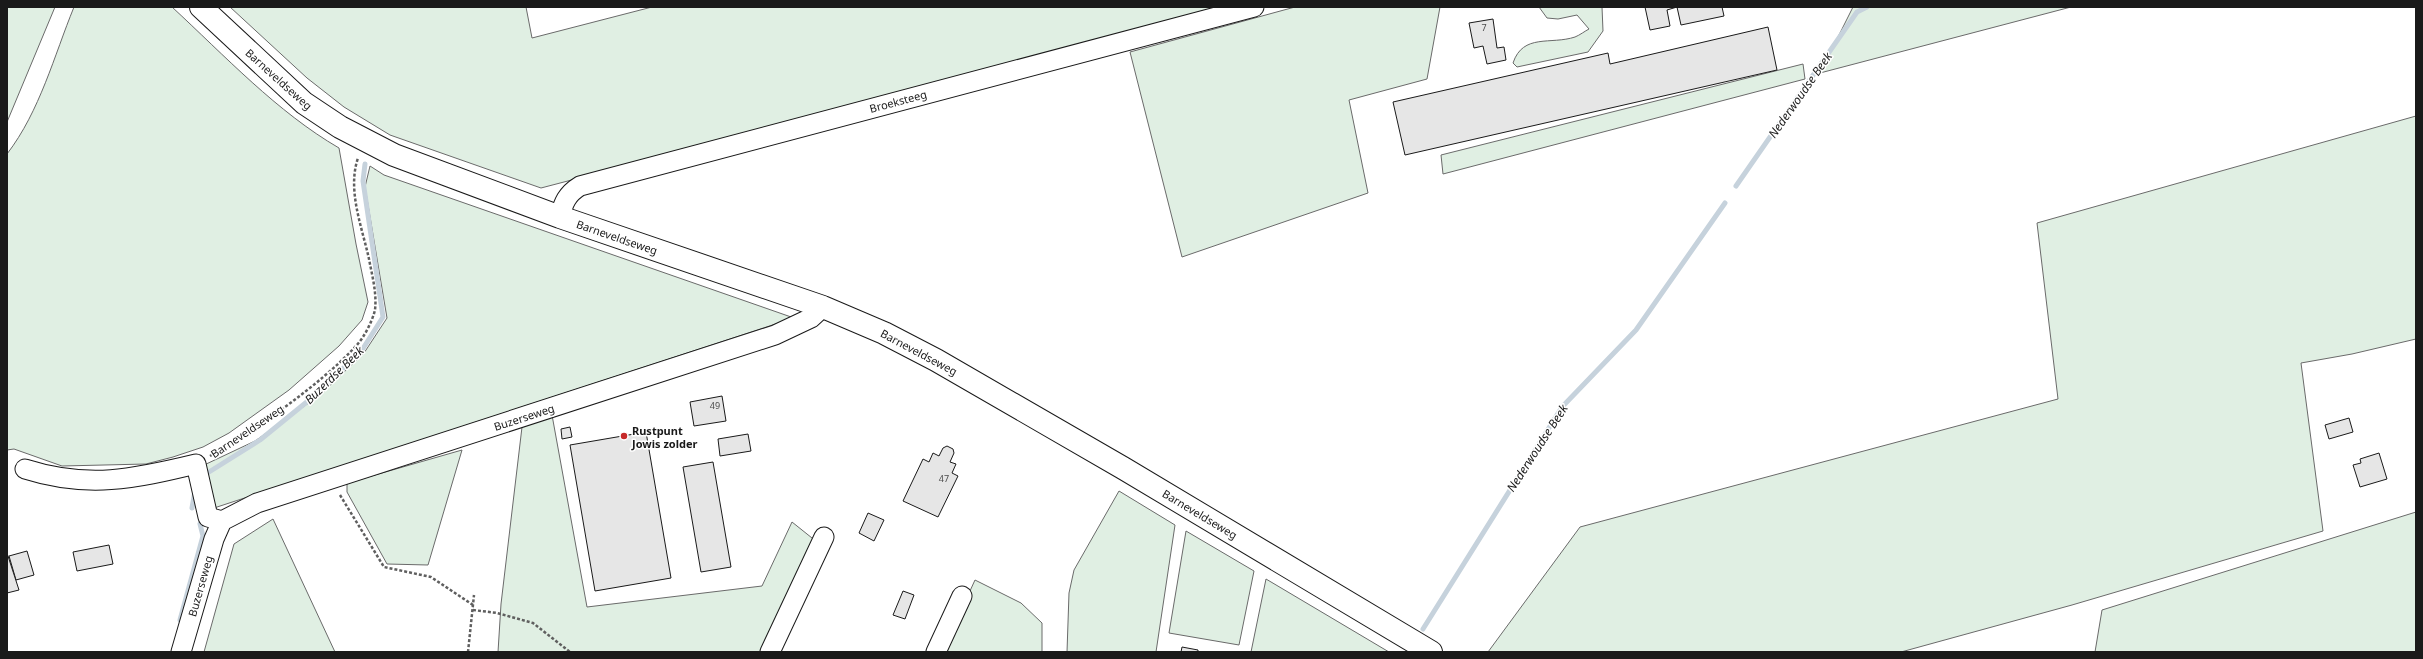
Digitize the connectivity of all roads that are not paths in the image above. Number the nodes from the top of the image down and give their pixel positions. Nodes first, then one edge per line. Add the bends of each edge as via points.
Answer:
1 (201, 7) edge
2 (1254, 7) edge
3 (560, 217) junction
4 (823, 307) junction
5 (25, 469) dead end
6 (222, 521) junction
7 (824, 537) dead end
8 (962, 596) dead end
9 (181, 652) edge
10 (770, 652) edge
11 (936, 652) edge
12 (1430, 652) edge

1 - 3 main road, Barneveldseweg via 304,103 340,127 368,134 394,155
2 - 3 street, Broeksteeg via 580,186 570,192 562,205
3 - 4 main road, Barneveldseweg
4 - 6 street, Buzerseweg via 812,318 775,335 257,503
4 - 12 main road, Barneveldseweg via 884,333 936,360 1123,468
5 - 6 street via 54,478 84,481 141,477 196,464 208,517
6 - 9 street, Buzerseweg via 204,570
7 - 10 street
8 - 11 street

